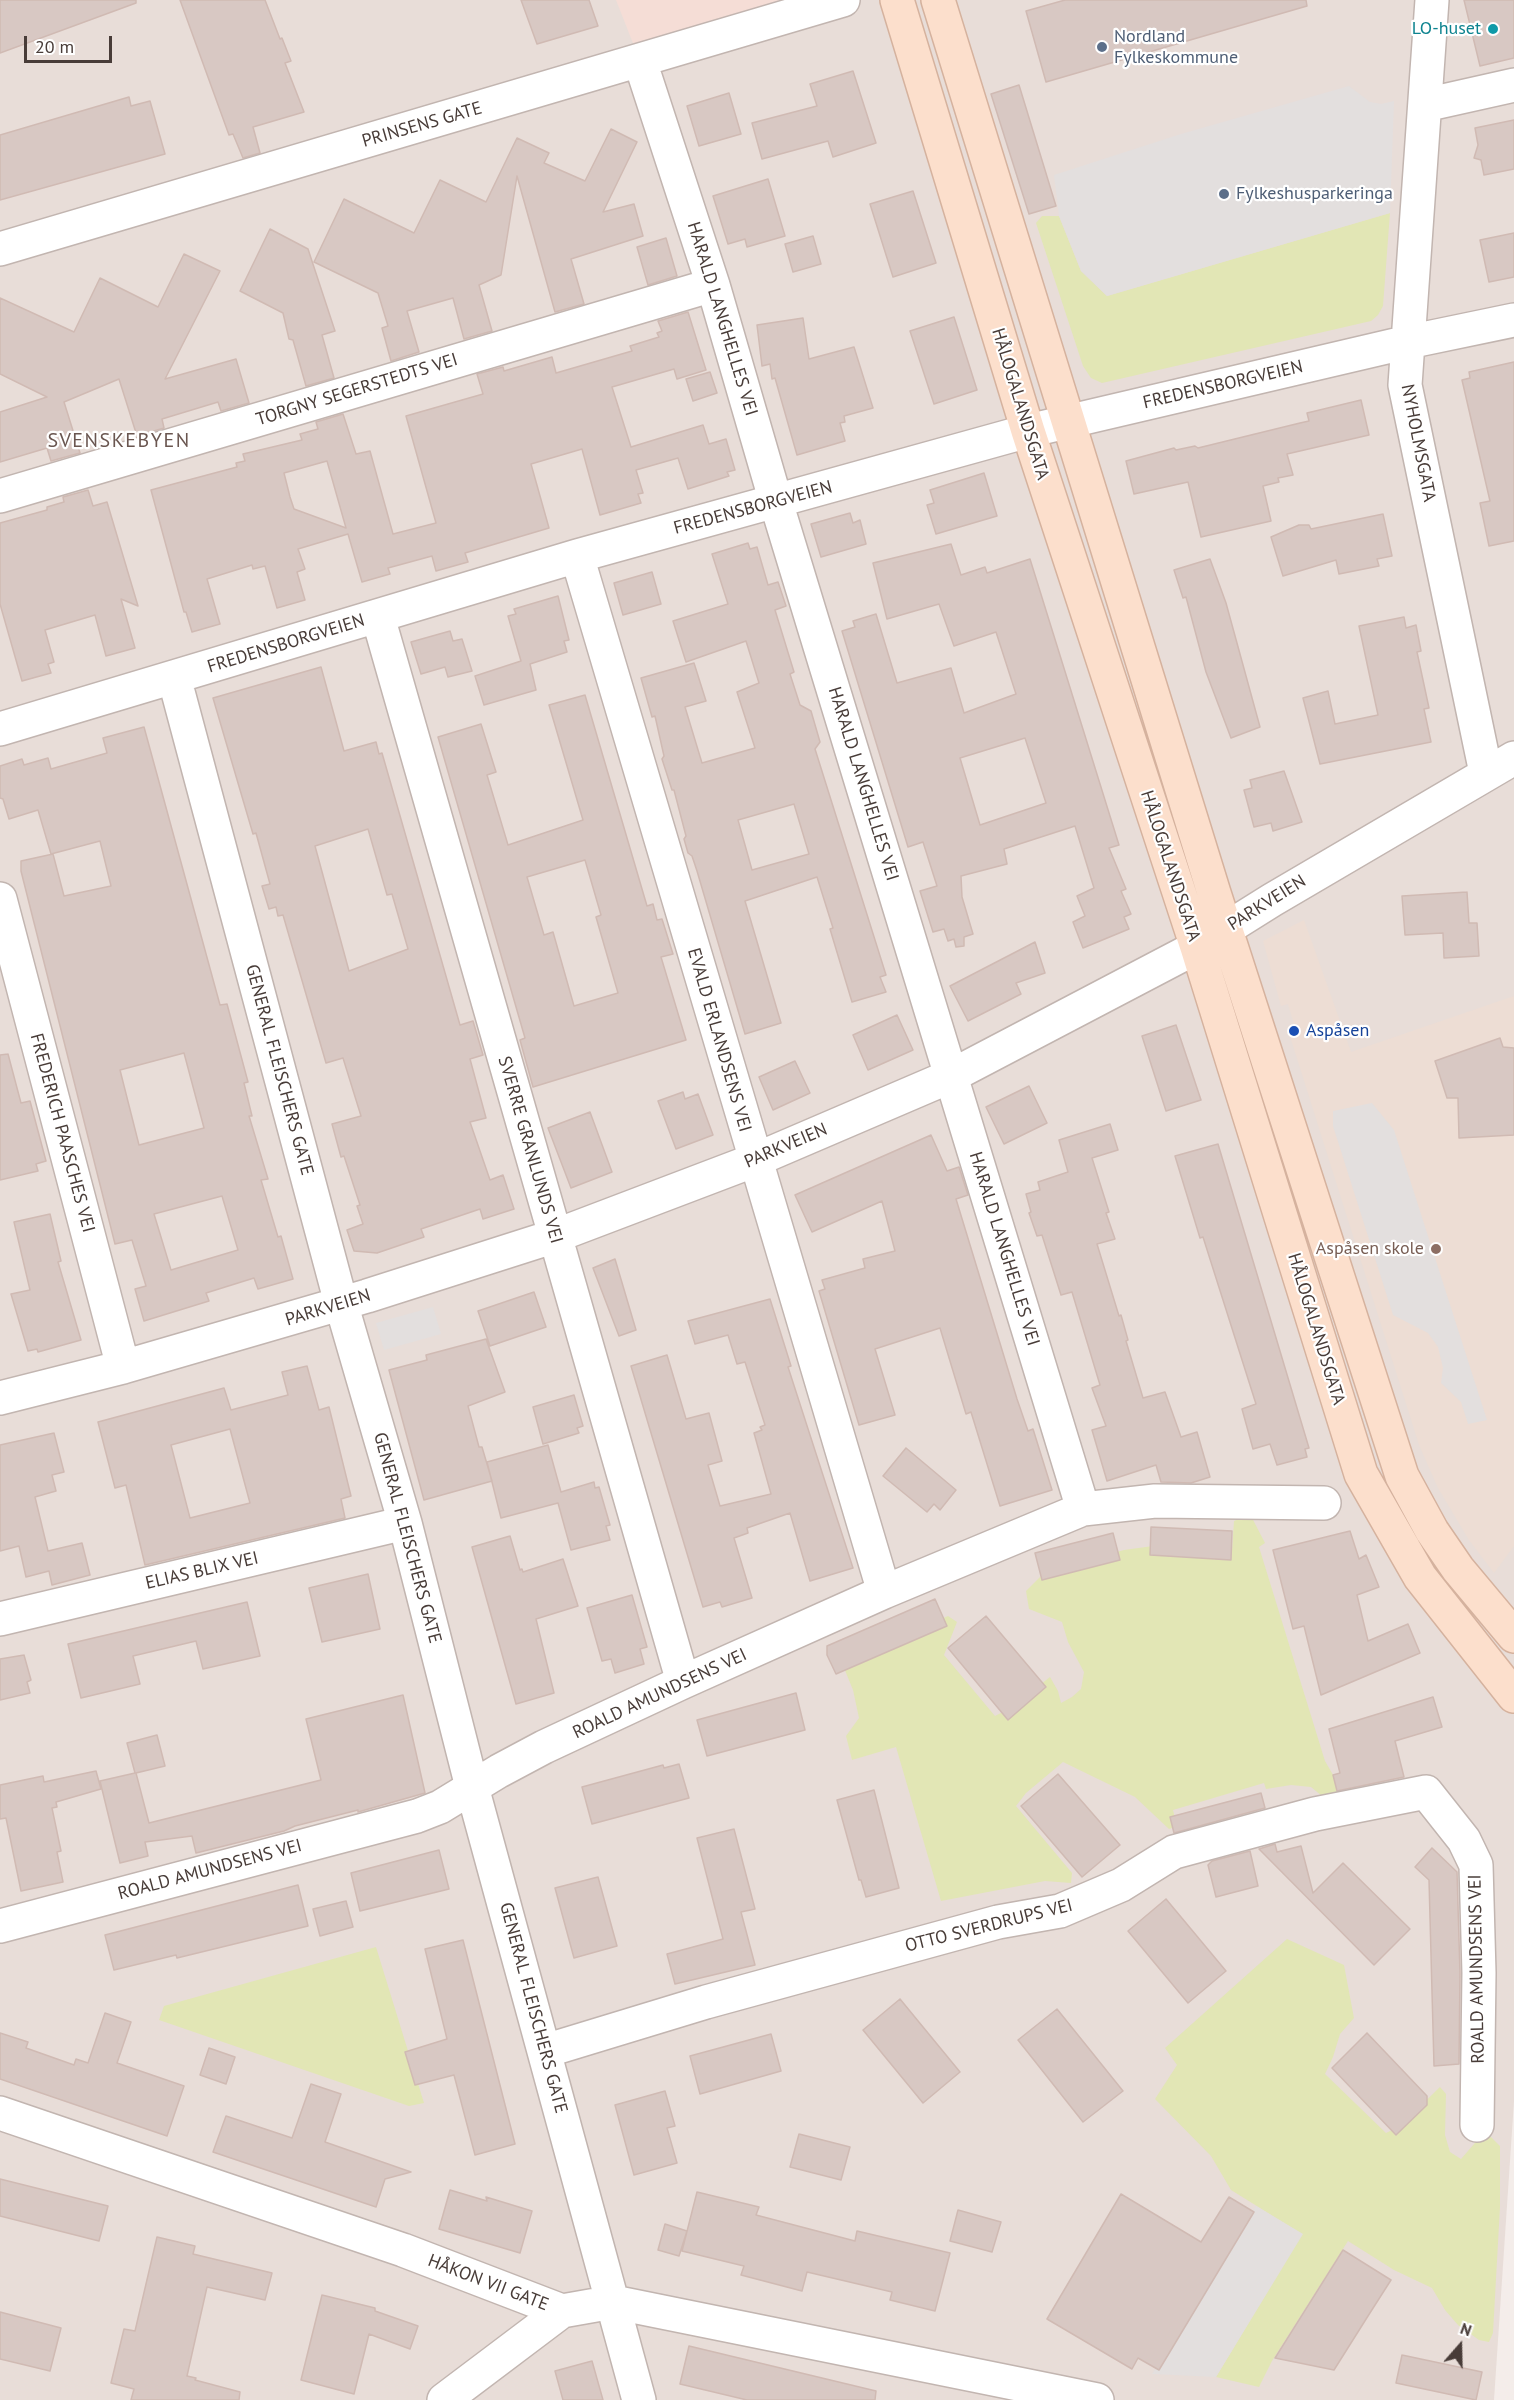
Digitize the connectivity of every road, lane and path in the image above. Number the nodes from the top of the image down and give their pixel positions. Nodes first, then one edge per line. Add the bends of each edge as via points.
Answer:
1 (843, 0) edge
2 (897, 0) edge
3 (938, 0) edge
4 (1432, 0) edge
5 (640, 61) junction
6 (1514, 85) edge
7 (1425, 105) junction
8 (0, 249) edge
9 (713, 285) junction
10 (1514, 320) edge
11 (1408, 342) junction
12 (1069, 421) junction
13 (1028, 431) junction
14 (0, 496) edge
15 (777, 502) junction
16 (577, 556) junction
17 (378, 617) junction
18 (174, 677) junction
19 (0, 729) edge
20 (1514, 758) edge
21 (1486, 773) junction
22 (0, 898) edge
23 (1226, 929) junction
24 (1197, 947) junction
25 (951, 1076) junction
26 (754, 1160) junction
27 (555, 1236) junction
28 (341, 1303) junction
29 (123, 1367) junction
30 (0, 1398) edge
31 (1324, 1503) dead end
32 (1083, 1509) junction
33 (405, 1522) junction
34 (884, 1592) junction
35 (0, 1619) edge
36 (1514, 1636) edge
37 (683, 1682) junction
38 (1514, 1696) edge
39 (472, 1787) junction
40 (1426, 1792) joint
41 (0, 1926) edge
42 (545, 2051) junction
43 (0, 2113) edge
44 (1477, 2126) dead end
45 (612, 2302) junction
46 (562, 2311) junction
47 (444, 2400) edge
48 (639, 2400) edge
49 (1098, 2400) edge

1 - 5 street, PRINSENS GATE
2 - 13 street, HÅLOGALANDSGATA
3 - 12 street, HÅLOGALANDSGATA
4 - 7 street, NYHOLMSGATA
5 - 8 street, PRINSENS GATE
5 - 9 street, HARALD LANGHELLES VEI
6 - 7 street
7 - 11 street, NYHOLMSGATA
9 - 14 street, TORGNY SEGERSTEDTS VEI
9 - 15 street, HARALD LANGHELLES VEI
10 - 11 street, FREDENSBORGVEIEN
11 - 12 street, FREDENSBORGVEIEN
11 - 21 street, NYHOLMSGATA via 1405,385
12 - 13 street, FREDENSBORGVEIEN
12 - 23 street, HÅLOGALANDSGATA
13 - 15 street, FREDENSBORGVEIEN
13 - 24 street, HÅLOGALANDSGATA
15 - 16 street, FREDENSBORGVEIEN
15 - 25 street, HARALD LANGHELLES VEI
16 - 17 street, FREDENSBORGVEIEN
16 - 26 street, EVALD ERLANDSENS VEI
17 - 18 street, FREDENSBORGVEIEN
17 - 27 street, SVERRE GRANLUNDS VEI
18 - 19 street, FREDENSBORGVEIEN
18 - 28 street, GENERAL FLEISCHERS GATE
20 - 21 street, PARKVEIEN
21 - 23 street, PARKVEIEN
22 - 29 street, FREDERICH PAASCHES VEI
23 - 24 street, PARKVEIEN
23 - 36 street, HÅLOGALANDSGATA via 1402,1476 1458,1569
24 - 25 street, PARKVEIEN
24 - 38 street, HÅLOGALANDSGATA via 1361,1474 1420,1577
25 - 26 street, PARKVEIEN
25 - 32 street, HARALD LANGHELLES VEI
26 - 27 street, PARKVEIEN
26 - 34 street, EVALD ERLANDSENS VEI
27 - 28 street, PARKVEIEN
27 - 37 street, SVERRE GRANLUNDS VEI
28 - 29 street, PARKVEIEN
28 - 33 street, GENERAL FLEISCHERS GATE
29 - 30 street, PARKVEIEN
31 - 32 street, ROALD AMUNDSENS VEI via 1155,1501
32 - 34 street, ROALD AMUNDSENS VEI
33 - 35 street, ELIAS BLIX VEI
33 - 39 street, GENERAL FLEISCHERS GATE
34 - 37 street, ROALD AMUNDSENS VEI
37 - 39 street, ROALD AMUNDSENS VEI via 544,1747
39 - 41 street, ROALD AMUNDSENS VEI via 417,1816
39 - 42 street, GENERAL FLEISCHERS GATE
40 - 42 street, OTTO SVERDRUPS VEI via 1315,1814 1174,1852 1121,1885 1060,1911 998,1922 706,2002
40 - 44 street, ROALD AMUNDSENS VEI via 1464,1840 1476,1865
42 - 45 street, GENERAL FLEISCHERS GATE
43 - 46 street, HÅKON VII GATE via 403,2250
45 - 46 street, HÅKON VII GATE
45 - 48 street, GENERAL FLEISCHERS GATE
45 - 49 street, HÅKON VII GATE
46 - 47 street

